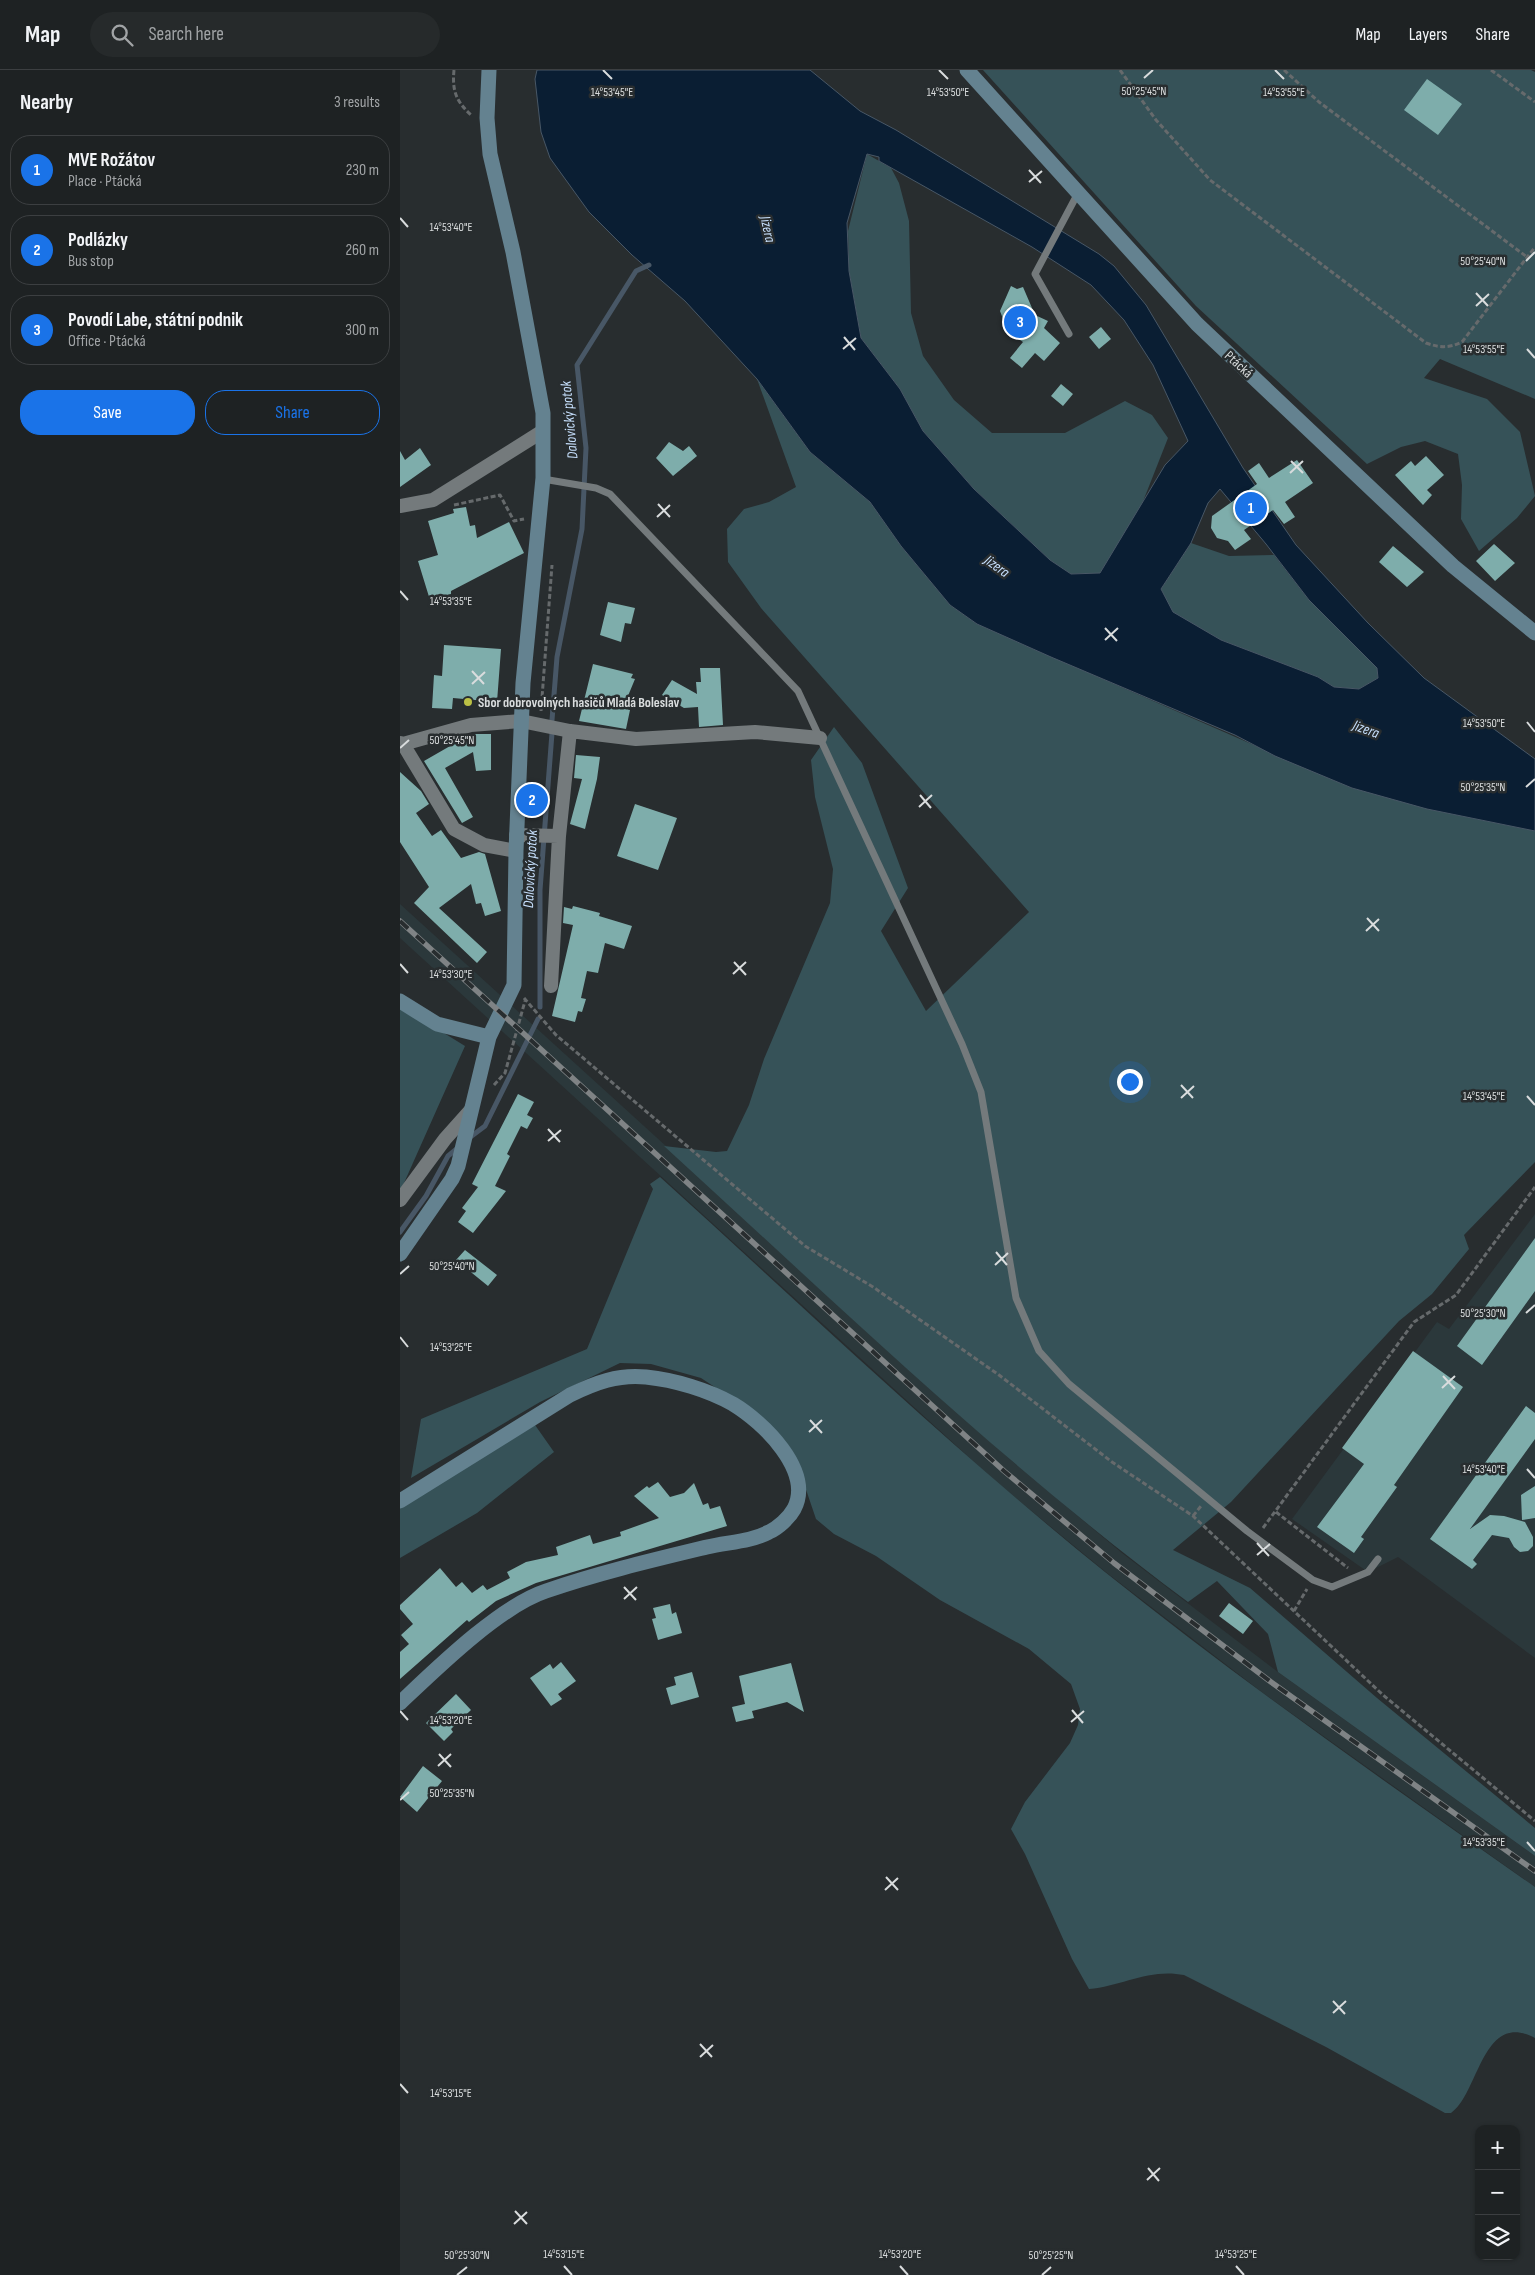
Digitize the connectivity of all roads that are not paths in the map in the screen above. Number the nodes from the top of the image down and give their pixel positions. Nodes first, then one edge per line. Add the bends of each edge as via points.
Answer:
1 (489, 70) edge
2 (967, 70) edge
3 (1078, 192) junction
4 (1069, 334) dead end
5 (543, 431) junction
6 (543, 478) junction
7 (400, 506) edge
8 (1535, 633) edge
9 (521, 721) junction
10 (570, 731) junction
11 (820, 738) junction
12 (402, 743) edge
13 (516, 835) junction
14 (559, 836) junction
15 (516, 851) junction
16 (551, 986) dead end
17 (400, 1001) edge
18 (489, 1037) junction
19 (470, 1111) junction
20 (400, 1200) edge
21 (400, 1254) edge
22 (400, 1500) edge
23 (1378, 1559) dead end
24 (400, 1703) edge

1 - 5 main road via 487,118 490,154 513,252 543,413
2 - 3 main road, Ptácká
3 - 4 lane via 1035,274
3 - 8 main road, Ptácká via 1197,324 1453,566
5 - 6 main road
5 - 7 street via 432,500
6 - 9 main road
6 - 11 lane via 596,488 610,494 798,691
9 - 10 street
9 - 12 street via 471,725
9 - 13 main road
10 - 11 street via 636,739 755,732
10 - 14 street
11 - 23 lane via 962,1044 981,1092 1016,1298 1039,1351 1069,1384 1256,1538 1313,1580 1332,1587 1368,1572
12 - 15 street via 454,829 484,845
13 - 14 street
13 - 15 main road
14 - 16 street
15 - 18 main road via 514,985
17 - 18 main road via 437,1024
18 - 19 main road
19 - 20 street
19 - 21 main road via 461,1155 452,1179
22 - 24 main road via 570,1395 592,1384 629,1377 670,1380 732,1404 751,1417 775,1440 793,1465 800,1495 793,1511 770,1532 636,1564 544,1591 518,1604

